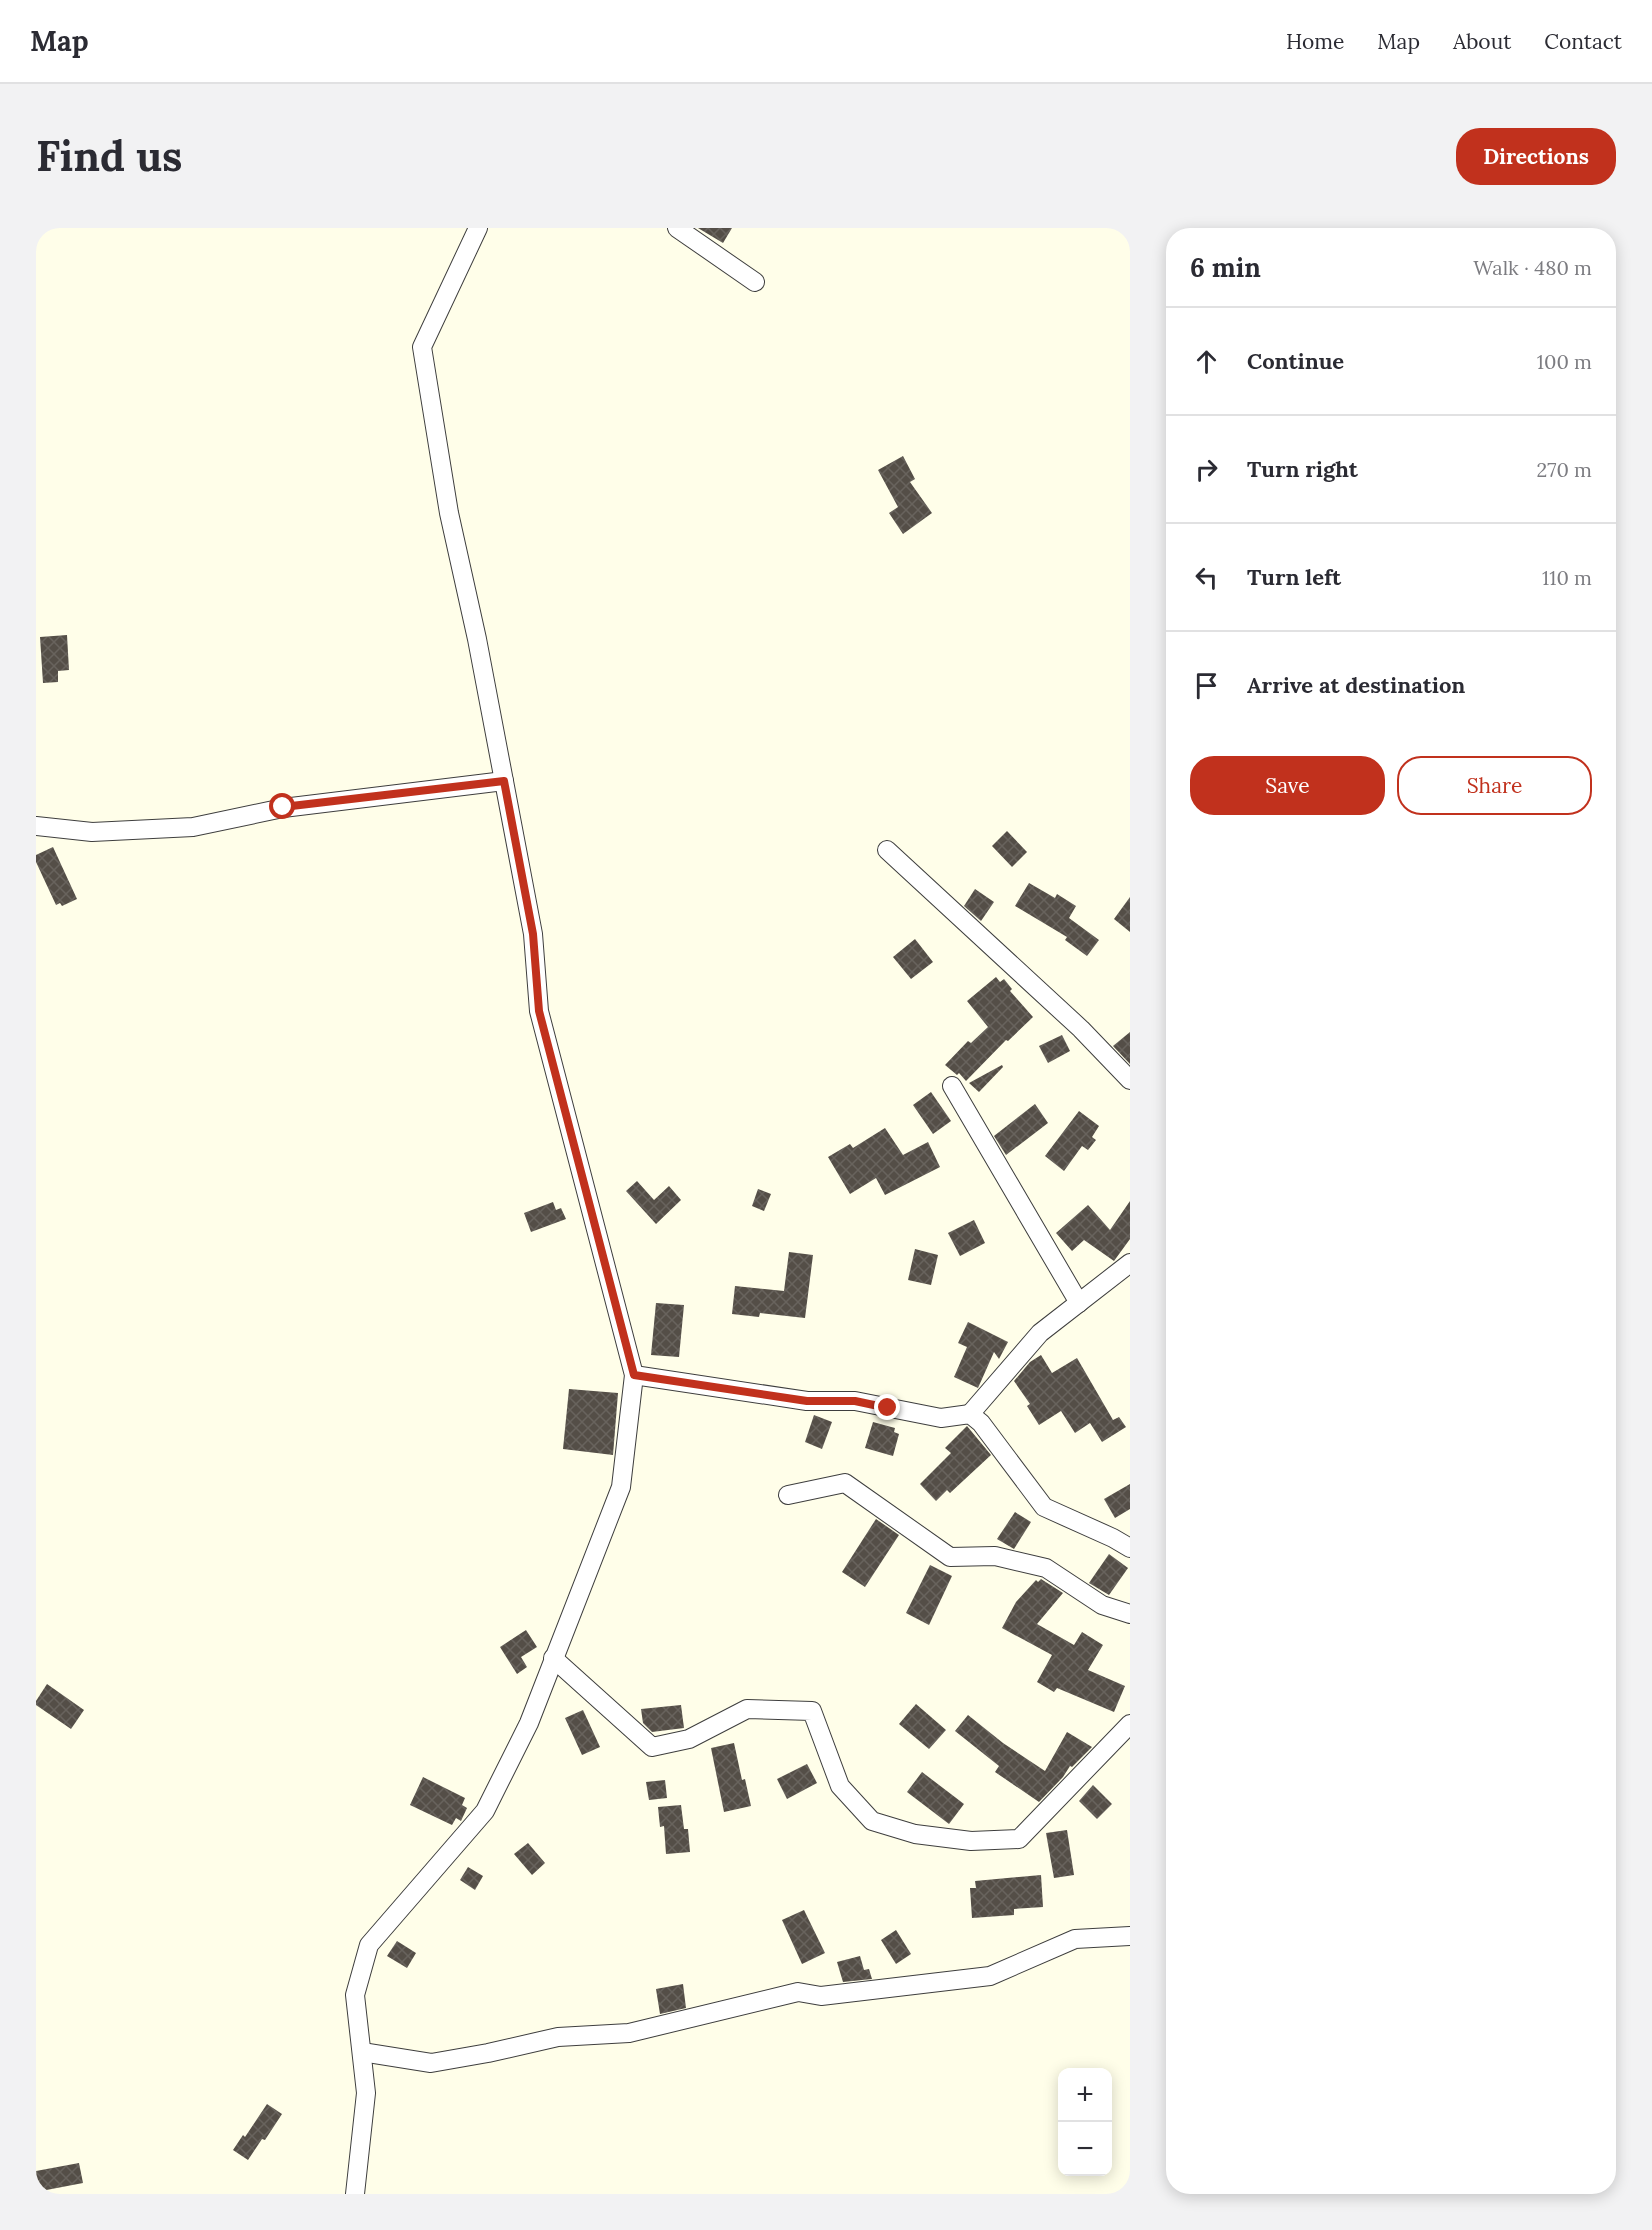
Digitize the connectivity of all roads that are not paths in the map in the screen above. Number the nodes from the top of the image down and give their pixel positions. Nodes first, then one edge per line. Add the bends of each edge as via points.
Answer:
1 (477, 228) edge
2 (677, 228) edge
3 (755, 282) dead end
4 (504, 781) junction
5 (36, 826) edge
6 (887, 850) dead end
7 (1130, 1080) edge
8 (952, 1086) dead end
9 (1130, 1263) edge
10 (1079, 1303) junction
11 (634, 1375) junction
12 (970, 1414) junction
13 (788, 1495) dead end
14 (1130, 1548) edge
15 (1130, 1614) edge
16 (553, 1658) junction
17 (1130, 1724) edge
18 (1130, 1936) edge
19 (362, 2052) junction
20 (356, 2194) edge

1 - 4 street via 422,347 449,513
2 - 3 street
4 - 5 street via 283,807 193,827 92,832
4 - 11 street via 533,934 539,1011
6 - 7 street via 1081,1029
8 - 10 street
9 - 10 street
10 - 12 street via 1040,1333
11 - 12 street via 807,1401 855,1401 941,1418
11 - 16 street via 621,1487
12 - 14 street via 981,1423 1044,1507
13 - 15 street via 845,1483 950,1557 995,1556 1046,1568 1102,1605
16 - 17 street via 652,1747 689,1739 747,1708 812,1711 840,1786 872,1821 915,1834 971,1841 1019,1839
16 - 19 street via 529,1723 485,1811 369,1945 355,1995
18 - 19 street via 1075,1939 990,1976 821,1996 798,1992 629,2033 558,2037 431,2063
19 - 20 street via 366,2093

